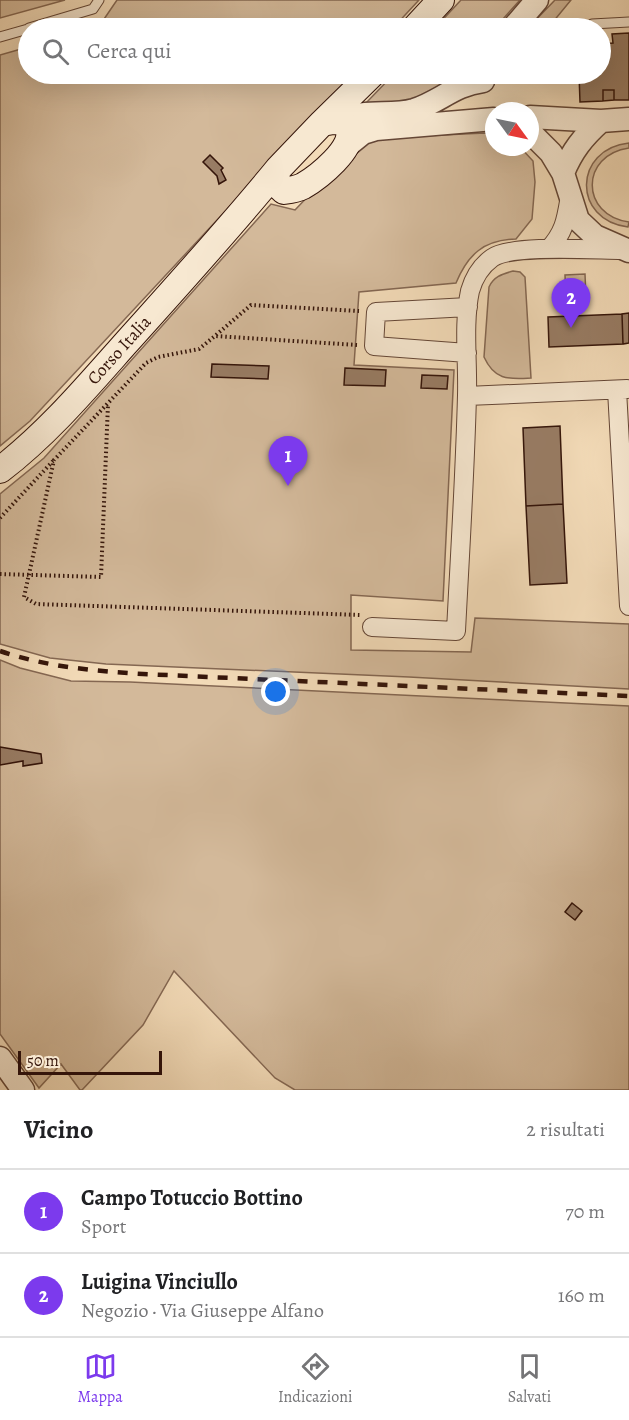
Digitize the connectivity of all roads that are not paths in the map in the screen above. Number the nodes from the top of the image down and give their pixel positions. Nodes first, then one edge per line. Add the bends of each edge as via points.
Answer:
1 (99, 0) edge
2 (441, 0) edge
3 (537, 0) edge
4 (64, 18) edge
5 (424, 18) edge
6 (522, 18) edge
7 (629, 22) edge
8 (611, 23) edge
9 (18, 32) edge
10 (0, 38) edge
11 (366, 84) edge
12 (368, 84) edge
13 (466, 84) edge
14 (486, 84) edge
15 (490, 102) edge
16 (485, 114) edge
17 (539, 118) edge
18 (629, 119) edge
19 (601, 121) junction
20 (342, 126) junction
21 (539, 139) edge
22 (563, 173) junction
23 (281, 180) junction
24 (570, 196) junction
25 (549, 249) junction
26 (628, 251) edge
27 (468, 307) junction
28 (467, 353) junction
29 (623, 389) edge
30 (467, 396) junction
31 (0, 470) edge
32 (629, 606) edge
33 (372, 627) road end
34 (0, 1058) edge
35 (23, 1090) edge

1 - 4 lane via 93,9
2 - 5 main road
3 - 6 street
7 - 8 lane
9 - 10 lane
11 - 20 main road
12 - 20 main road
13 - 20 street via 414,110
14 - 15 street
16 - 20 street via 363,133
17 - 19 street
18 - 19 street
19 - 22 street via 571,153
20 - 23 main road, Corso Italia
20 - 23 main road via 336,159 314,179 302,186
21 - 22 street
22 - 24 street
23 - 31 main road, Corso Italia via 233,225 45,431
24 - 25 street via 566,222
24 - 26 street via 579,220 595,236
25 - 26 street
25 - 27 street via 494,256 479,269
27 - 28 street
27 - 28 street via 376,312 374,346
28 - 30 street
29 - 30 street
29 - 32 street
30 - 33 street via 456,631
34 - 35 street

